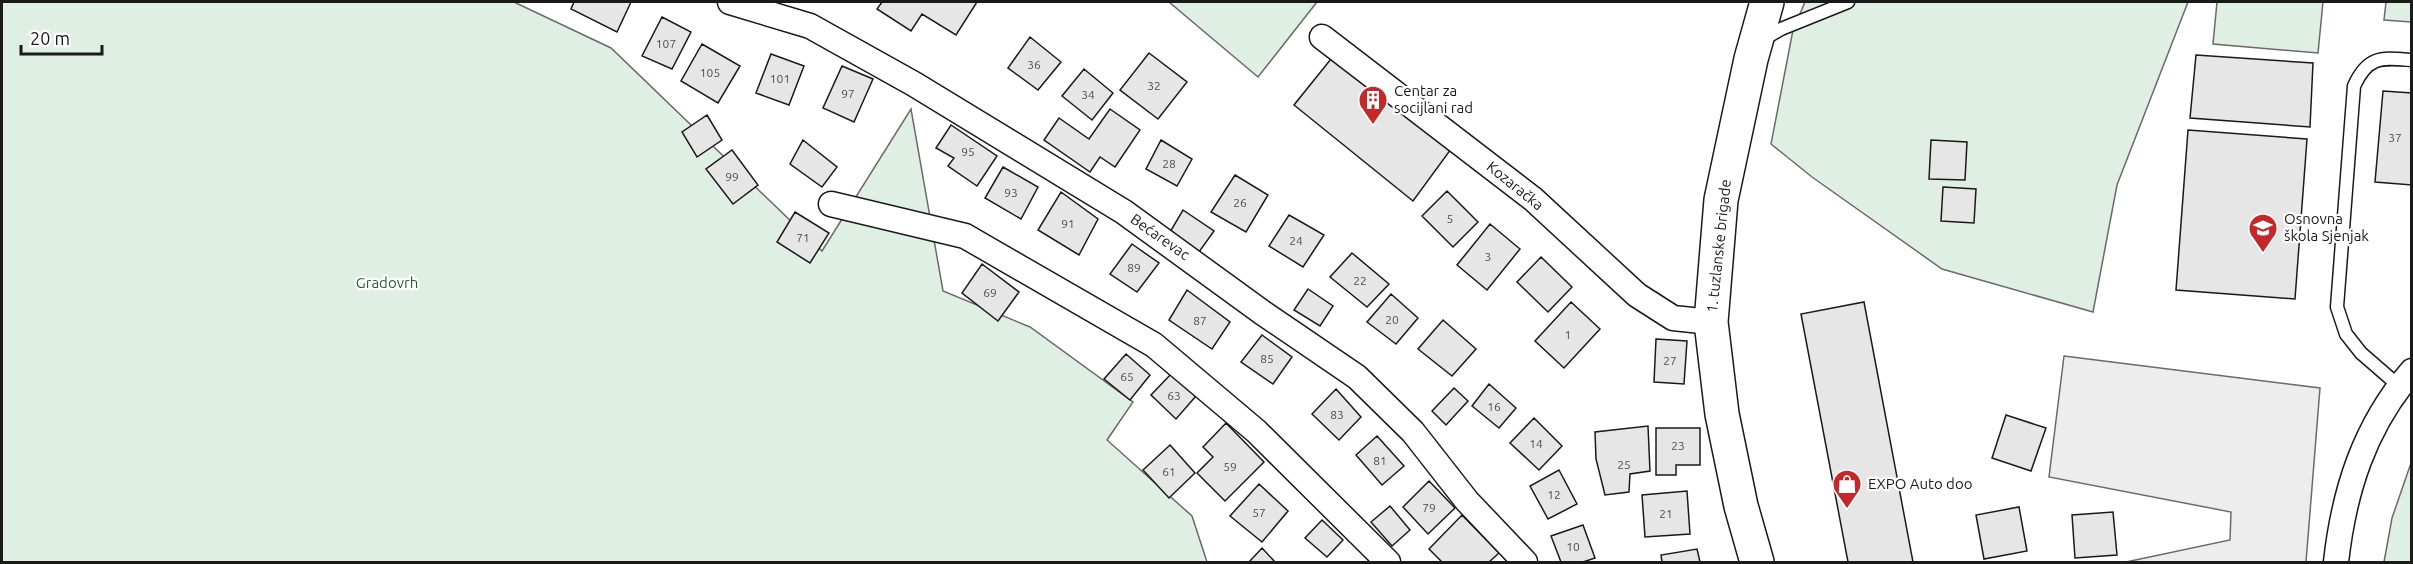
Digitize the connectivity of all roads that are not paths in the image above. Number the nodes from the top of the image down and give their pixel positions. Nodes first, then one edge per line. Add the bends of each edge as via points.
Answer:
1 (730, 2) edge
2 (1767, 2) edge
3 (1848, 2) edge
4 (1322, 37) dead end
5 (1756, 43) junction
6 (2412, 60) edge
7 (831, 204) dead end
8 (1711, 322) junction
9 (2405, 379) edge
10 (1388, 562) edge
11 (1525, 562) edge
12 (1756, 562) edge
13 (2336, 562) edge

1 - 11 street, Bećarevac via 810,26 944,102 1154,232 1357,377 1413,432 1467,501
2 - 5 main road, 1. tuzlanske brigade
3 - 5 lane
4 - 8 street, Kozaračka via 1533,199 1637,295 1673,318
5 - 8 main road, 1. tuzlanske brigade via 1721,200
6 - 9 lane via 2379,58 2362,69 2354,86 2337,307 2346,334 2361,353
7 - 10 street via 965,236 1154,345 1256,431
8 - 12 main road, 1. tuzlanske brigade via 1722,414
9 - 13 street via 2374,423 2357,464 2346,500

